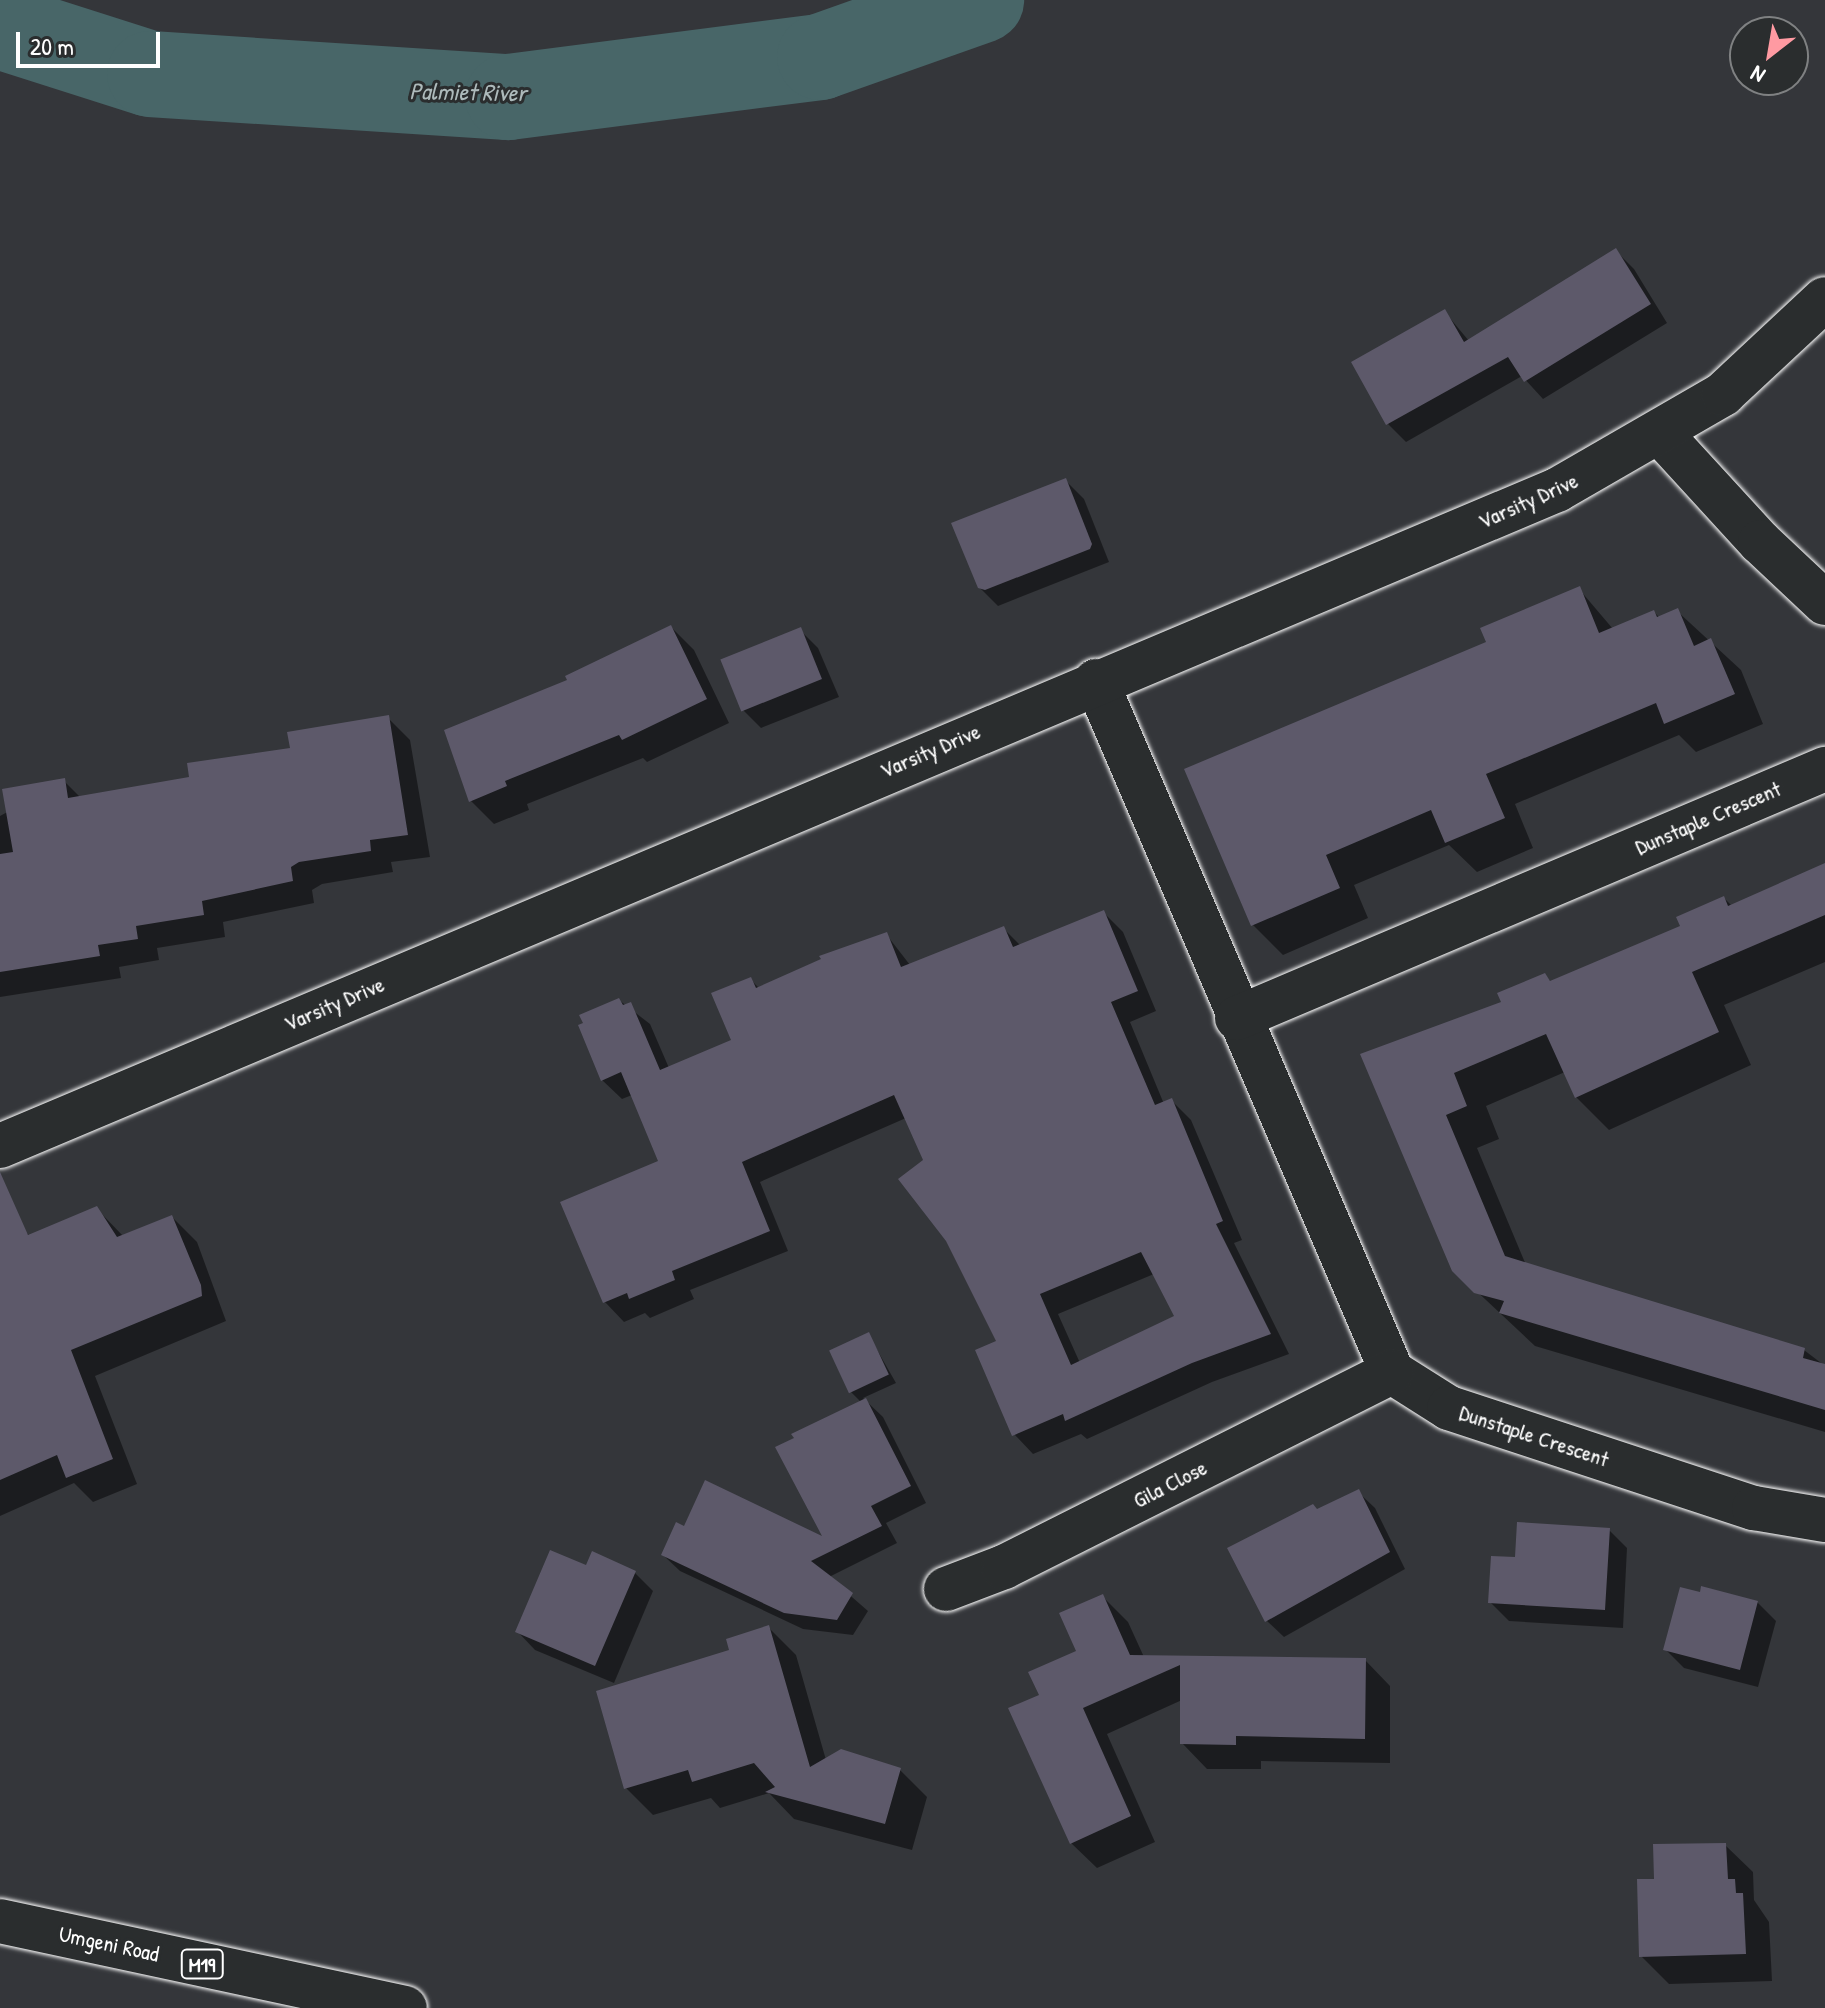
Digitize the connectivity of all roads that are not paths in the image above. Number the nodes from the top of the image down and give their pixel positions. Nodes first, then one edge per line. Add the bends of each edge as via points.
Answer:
1 (1825, 299) edge
2 (1660, 433) junction
3 (1825, 603) edge
4 (1096, 681) junction
5 (1825, 769) edge
6 (1237, 1018) junction
7 (0, 1146) edge
8 (1392, 1372) junction
9 (1825, 1520) edge
10 (946, 1589) dead end
11 (0, 1921) edge
12 (405, 2008) edge

1 - 2 main road, Varsity Drive via 1767,358
2 - 3 main road via 1760,542
2 - 4 main road, Varsity Drive via 1557,490
4 - 6 main road
4 - 7 main road, Varsity Drive
5 - 6 main road, Dunstaple Crescent
6 - 8 main road
8 - 9 main road, Dunstaple Crescent via 1449,1408 1754,1508
8 - 10 main road, Gila Close via 1004,1567
11 - 12 main road, Umgeni Road / M19

